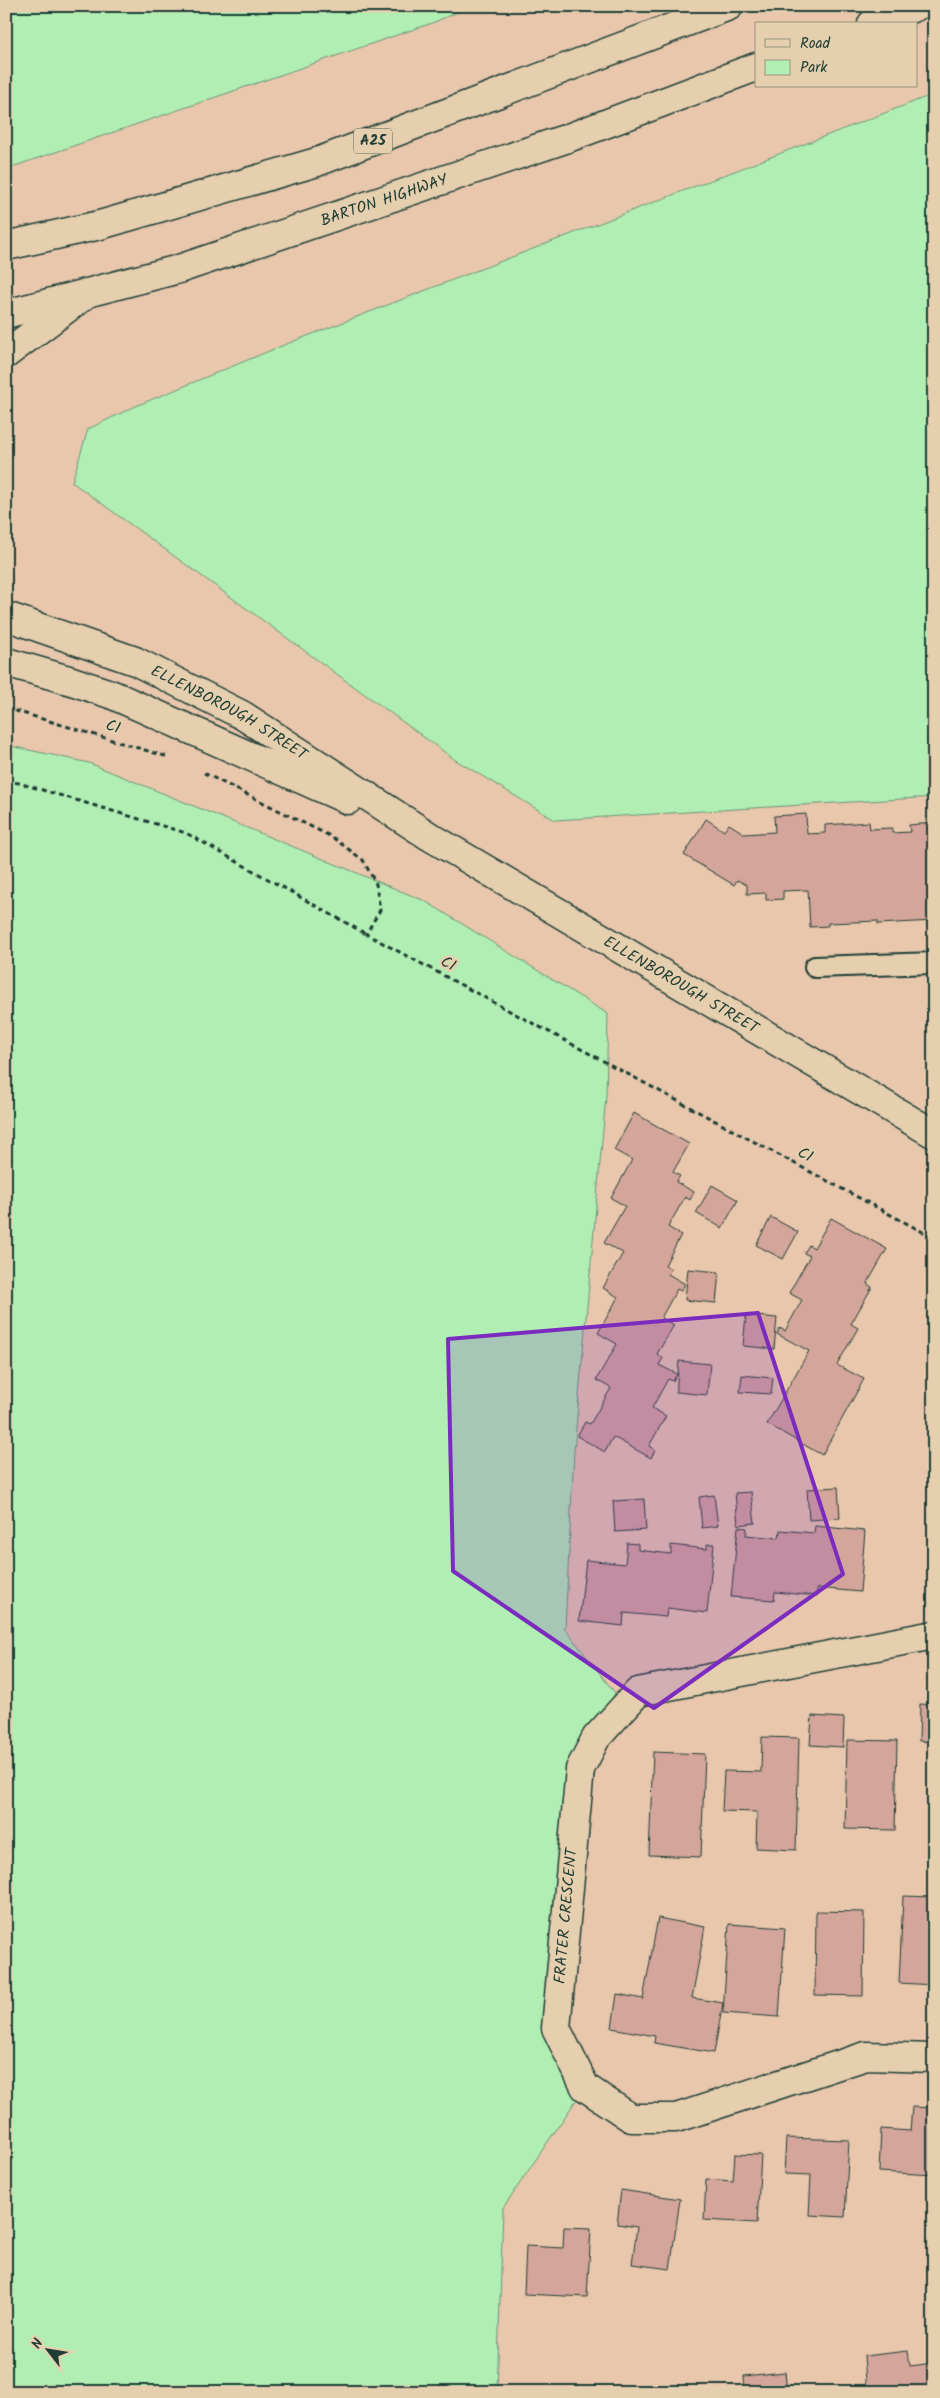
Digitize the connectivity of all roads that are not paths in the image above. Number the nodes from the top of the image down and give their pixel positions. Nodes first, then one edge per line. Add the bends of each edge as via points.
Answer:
1 (729, 6) edge
2 (917, 6) edge
3 (877, 22) edge
4 (755, 67) edge
5 (6, 246) edge
6 (86, 294) junction
7 (6, 314) edge
8 (6, 354) edge
9 (9, 617) edge
10 (6, 662) edge
11 (429, 836) junction
12 (934, 963) edge
13 (815, 967) dead end
14 (934, 1134) edge
15 (934, 1635) edge
16 (934, 2058) edge

1 - 5 main road, A25 via 317,162 100,225
2 - 3 main road
4 - 6 main road, BARTON HIGHWAY via 558,141 179,269
6 - 7 main road, BARTON HIGHWAY
6 - 8 main road
9 - 11 main road, ELLENBOROUGH STREET via 135,661 212,699
10 - 11 main road, ELLENBOROUGH STREET via 113,695
11 - 14 main road, ELLENBOROUGH STREET
12 - 13 lane
15 - 16 main road, FRATER CRESCENT via 638,1692 596,1738 580,1768 556,2028 585,2087 631,2118 676,2118 866,2056

